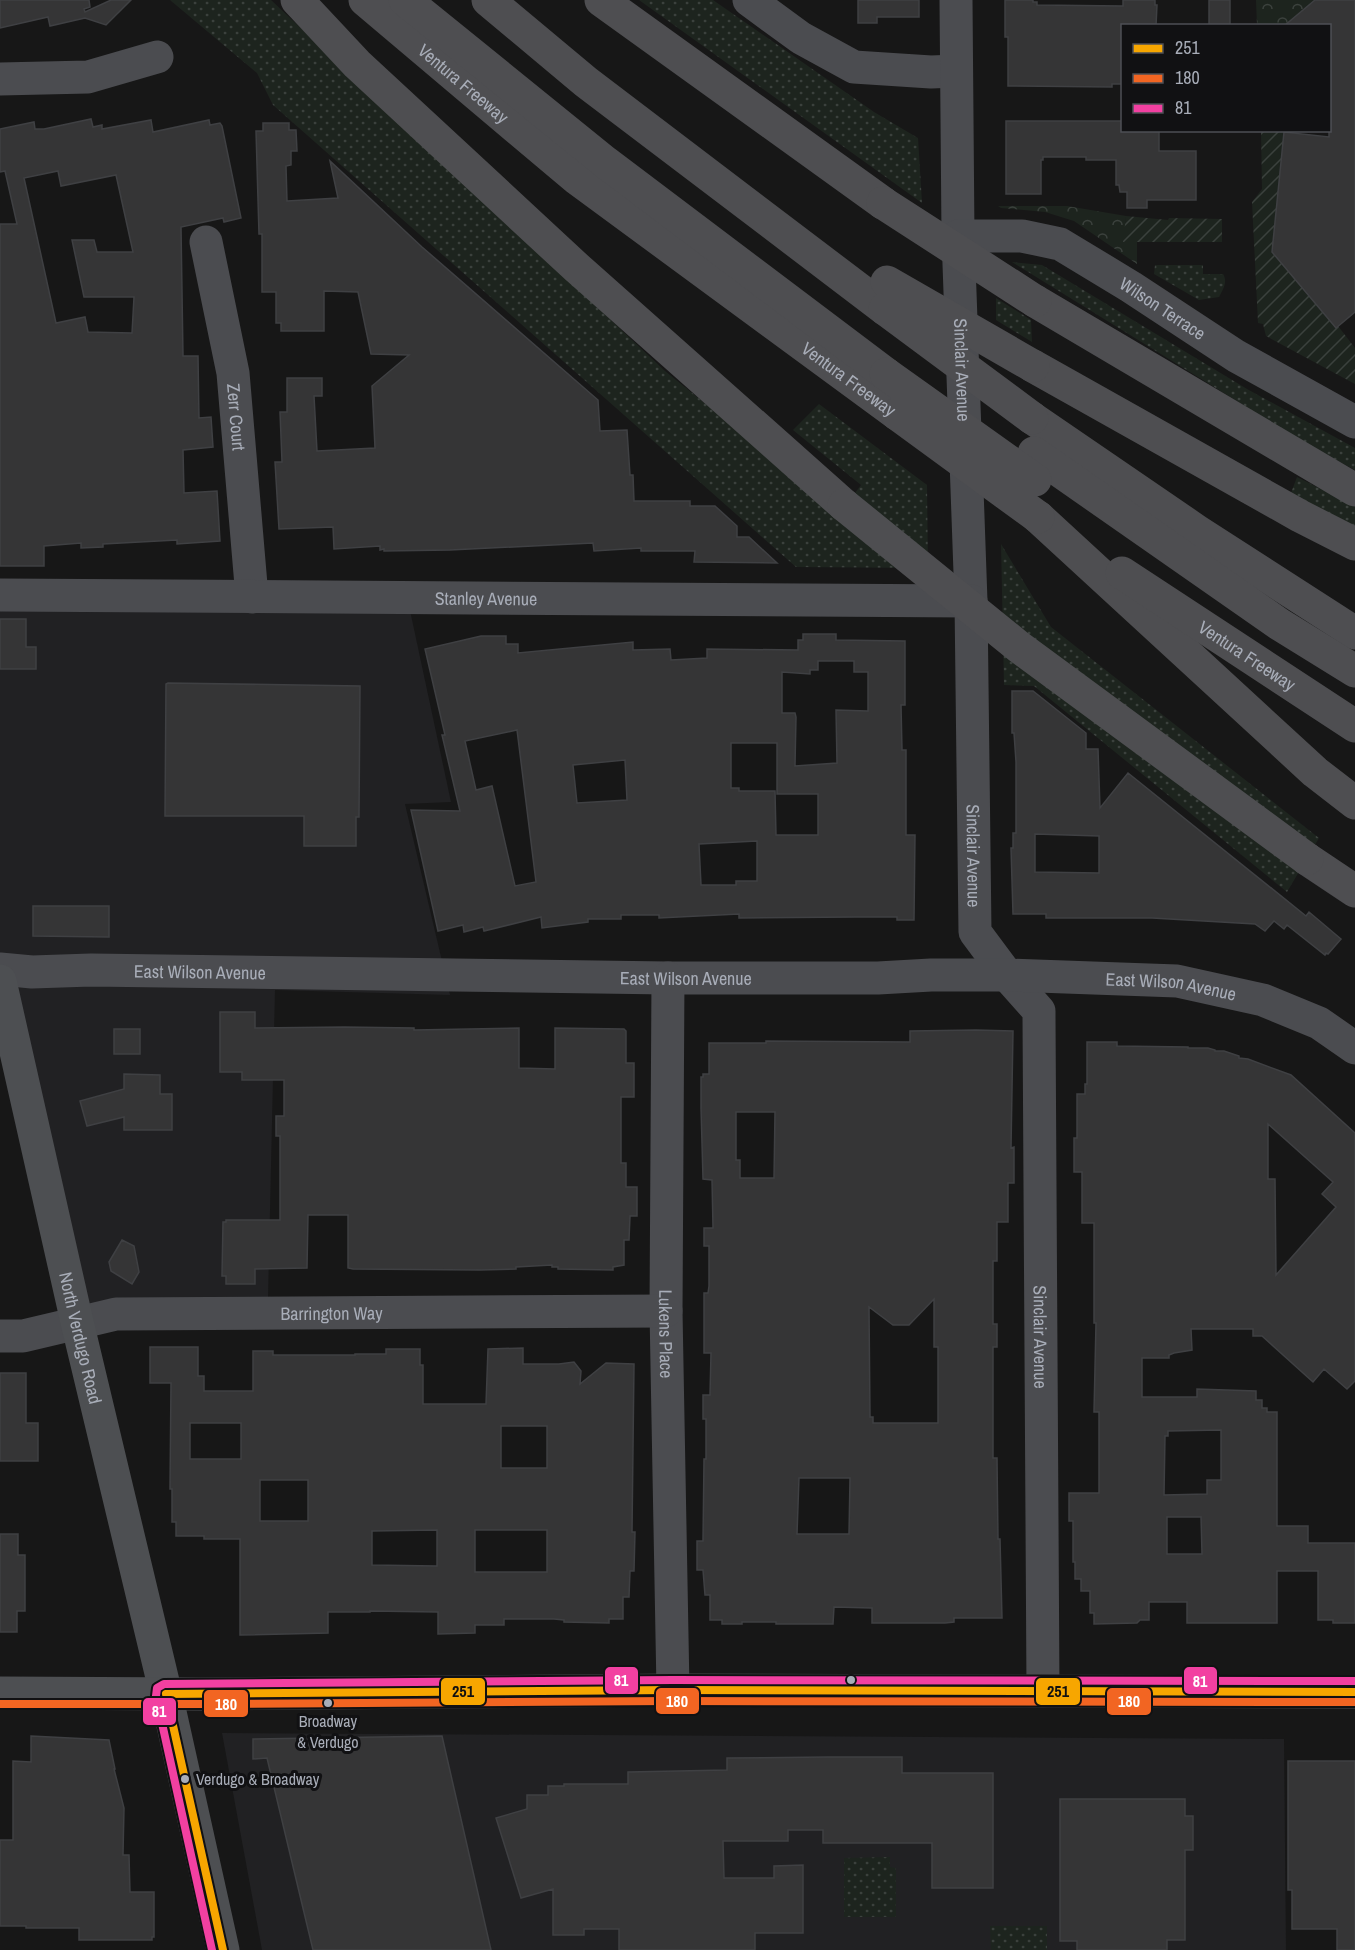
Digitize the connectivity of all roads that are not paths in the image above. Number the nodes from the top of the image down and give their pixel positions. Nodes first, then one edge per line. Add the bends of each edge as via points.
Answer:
1 (297, 0) edge
2 (365, 0) edge
3 (405, 0) edge
4 (434, 0) edge
5 (488, 0) edge
6 (601, 0) edge
7 (748, 0) edge
8 (956, 0) edge
9 (157, 57) dead end
10 (956, 71) junction
11 (0, 79) edge
12 (958, 236) junction
13 (206, 242) dead end
14 (886, 296) junction
15 (886, 362) junction
16 (1355, 422) edge
17 (1035, 466) junction
18 (1355, 490) edge
19 (1038, 517) junction
20 (1197, 531) junction
21 (1355, 544) edge
22 (0, 595) edge
23 (252, 597) junction
24 (971, 602) junction
25 (1355, 615) edge
26 (1355, 633) edge
27 (1355, 671) edge
28 (1355, 691) edge
29 (1355, 726) edge
30 (1355, 804) edge
31 (1315, 864) junction
32 (1355, 891) edge
33 (1355, 902) edge
34 (0, 969) edge
35 (1007, 975) junction
36 (668, 978) junction
37 (0, 981) edge
38 (1355, 1048) edge
39 (666, 1311) junction
40 (77, 1322) junction
41 (0, 1336) edge
42 (673, 1690) junction
43 (1043, 1691) junction
44 (1355, 1692) edge
45 (0, 1693) edge
46 (166, 1694) junction
47 (223, 1950) edge

1 - 31 highway, bridge via 357,64 558,251 844,505 1019,647
2 - 19 highway, Ventura Freeway, bridge via 576,178
3 - 15 highway via 606,162
4 - 15 highway
5 - 14 highway via 586,82
6 - 18 highway, bridge via 883,202 1035,302
7 - 10 street via 801,38 854,67
8 - 10 street, Sinclair Avenue
9 - 11 street via 88,77
10 - 12 street, Sinclair Avenue
12 - 16 street, Wilson Terrace via 1022,236 1060,244 1236,356
12 - 24 street, Sinclair Avenue
13 - 23 street, Zerr Court via 234,373
14 - 20 highway, bridge via 1032,418
14 - 21 highway, bridge via 1033,366 1289,511
15 - 17 highway
17 - 27 highway
17 - 28 highway via 1179,578
19 - 29 highway, Ventura Freeway
19 - 30 highway
20 - 25 highway
20 - 26 highway
22 - 23 street, Stanley Avenue
23 - 24 street, Stanley Avenue
24 - 35 street, Sinclair Avenue via 975,932
31 - 32 highway
31 - 33 highway
34 - 36 street, East Wilson Avenue
35 - 36 street, East Wilson Avenue
35 - 38 street, East Wilson Avenue via 1177,981 1263,1000 1319,1023
35 - 43 street, Sinclair Avenue via 1039,1011
36 - 39 street, Lukens Place
37 - 40 main road, North Verdugo Road
39 - 40 street, Barrington Way via 116,1314
39 - 42 street, Lukens Place
40 - 41 street, Barrington Way via 22,1336
40 - 46 main road, North Verdugo Road
42 - 43 main road
42 - 46 main road
43 - 44 main road
45 - 46 main road
46 - 47 main road, North Verdugo Road

